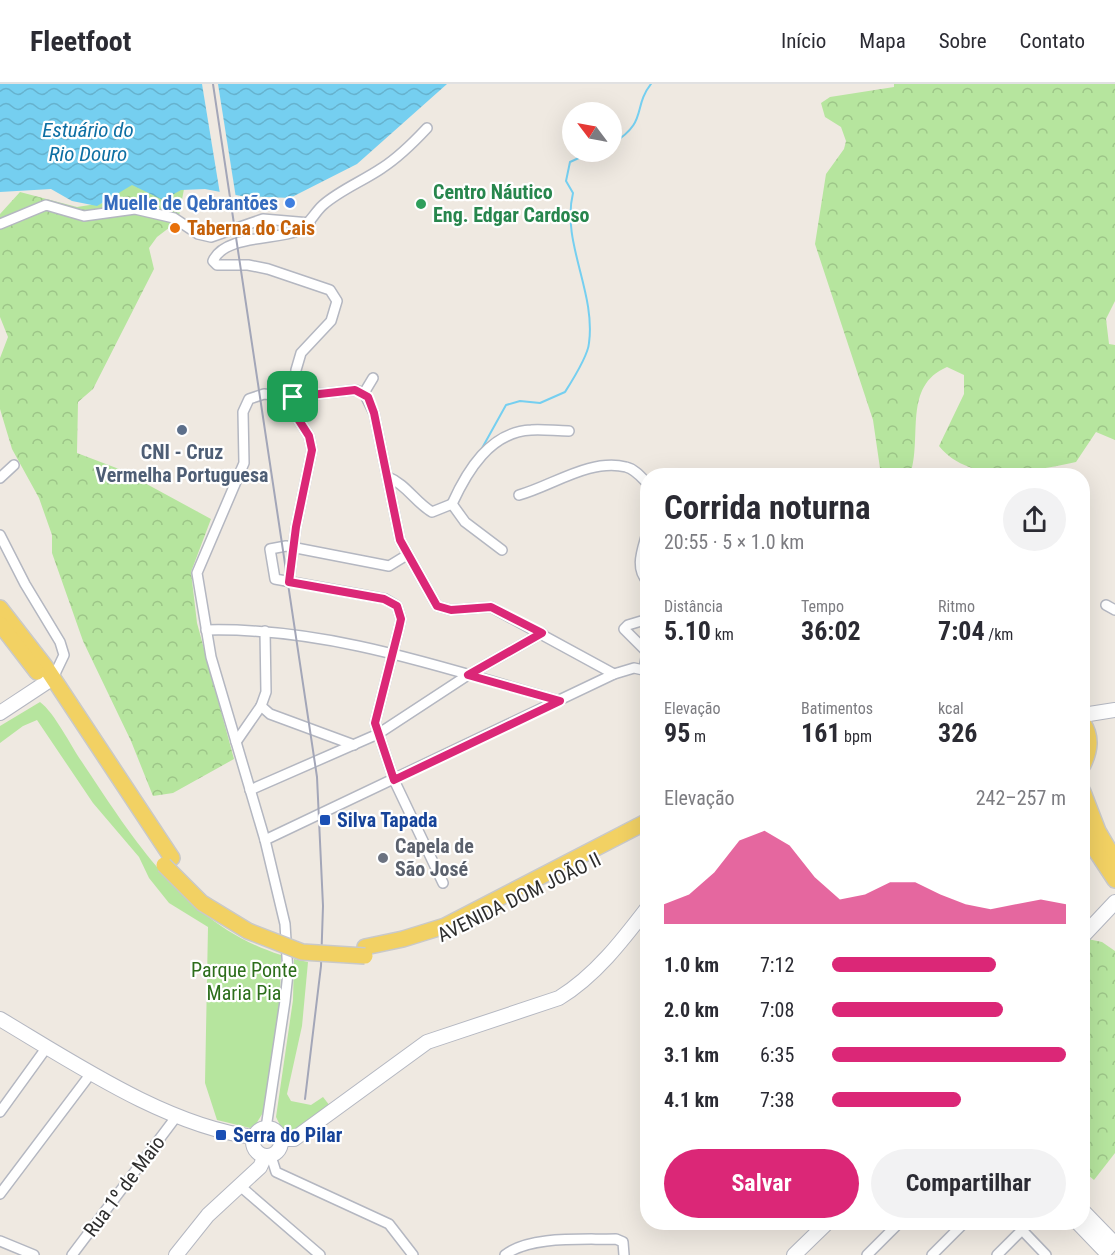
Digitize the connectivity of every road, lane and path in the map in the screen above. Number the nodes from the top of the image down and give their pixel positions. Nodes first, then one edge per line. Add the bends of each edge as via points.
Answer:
1 (427, 128) dead end
2 (310, 223) junction
3 (0, 224) edge
4 (373, 378) dead end
5 (364, 393) junction
6 (293, 397) junction
7 (569, 431) dead end
8 (14, 465) dead end
9 (388, 477) junction
10 (0, 478) edge
11 (640, 478) edge
12 (519, 495) dead end
13 (452, 504) junction
14 (0, 535) edge
15 (293, 548) junction
16 (502, 550) dead end
17 (407, 555) junction
18 (289, 582) junction
19 (1106, 605) dead end
20 (0, 608) edge
21 (1115, 610) edge
22 (640, 621) edge
23 (0, 624) edge
24 (206, 630) junction
25 (265, 630) junction
26 (542, 633) junction
27 (640, 645) edge
28 (393, 654) junction
29 (640, 669) edge
30 (614, 674) junction
31 (468, 675) junction
32 (49, 681) junction
33 (560, 701) junction
34 (261, 706) junction
35 (1115, 710) edge
36 (0, 713) edge
37 (1090, 718) edge
38 (378, 734) junction
39 (236, 742) junction
40 (354, 745) junction
41 (394, 780) junction
42 (250, 790) junction
43 (1090, 810) edge
44 (640, 825) edge
45 (640, 836) edge
46 (265, 840) junction
47 (1090, 841) edge
48 (1115, 860) edge
49 (1115, 880) edge
50 (443, 883) dead end
51 (1115, 902) edge
52 (640, 918) edge
53 (1090, 927) edge
54 (365, 952) junction
55 (0, 1019) edge
56 (47, 1047) junction
57 (92, 1072) junction
58 (0, 1112) edge
59 (176, 1117) junction
60 (266, 1128) junction
61 (254, 1137) junction
62 (281, 1139) junction
63 (268, 1156) junction
64 (240, 1186) junction
65 (0, 1194) edge
66 (1090, 1223) edge
67 (820, 1230) edge
68 (892, 1230) edge
69 (957, 1230) edge
70 (1022, 1230) joint
71 (1086, 1230) edge
72 (0, 1241) edge
73 (1106, 1249) edge
74 (34, 1255) edge
75 (72, 1255) edge
76 (176, 1255) edge
77 (320, 1255) edge
78 (412, 1255) edge
79 (505, 1255) edge
80 (624, 1255) edge
81 (794, 1255) edge
82 (867, 1255) edge
83 (932, 1255) edge
84 (997, 1255) edge
85 (1046, 1255) edge

1 - 2 street via 383,168 322,206
2 - 3 street via 263,219 211,237 198,234 180,221 135,208 87,216 46,205
2 - 6 street via 290,233 247,240 218,254 213,261 217,265 268,269 335,295 331,321 298,360
4 - 5 street
5 - 6 street via 355,390
5 - 9 street via 374,413
6 - 15 street via 293,411 309,436 312,450
6 - 24 street via 264,394 246,403 244,463 197,573
7 - 13 street via 530,430 507,436 474,462
8 - 10 street
9 - 13 street via 432,512
9 - 17 street via 400,540
11 - 12 street via 627,467 609,466 570,475
13 - 16 street via 465,522
14 - 32 street via 60,642 64,655
15 - 17 street via 389,566
15 - 18 street
15 - 18 street via 270,549 275,579
17 - 26 street via 443,610 491,607
18 - 28 street via 392,601 401,619
19 - 21 street
20 - 32 main road
22 - 27 street via 624,629
23 - 32 main road
24 - 25 street
24 - 39 street
25 - 28 street via 355,643
25 - 34 street via 266,692
26 - 30 street
26 - 31 street
28 - 31 street
28 - 38 street via 375,723
29 - 30 street
30 - 33 street
31 - 33 street
31 - 38 street
32 - 36 street
32 - 54 main road, AVENIDA DOM JOÃO II via 168,862 208,895 253,922 304,942
33 - 41 street
34 - 39 street
34 - 40 street via 270,714
35 - 37 street
38 - 40 street
38 - 41 street
39 - 42 street
40 - 42 street
41 - 46 street
41 - 50 street
42 - 46 street
43 - 48 main road
44 - 54 main road, AVENIDA DOM JOÃO II via 445,926
45 - 54 main road, AVENIDA DOM JOÃO II via 449,935 406,949
46 - 60 street via 285,924 288,973
47 - 49 main road
51 - 53 street
52 - 62 street via 576,988 559,998 427,1042 294,1138
55 - 56 street
56 - 57 street
56 - 58 street
57 - 59 street
57 - 65 street
59 - 61 street
59 - 75 street, Rua 1º de Maio
60 - 61 street
60 - 62 street via 274,1130
61 - 63 street via 255,1149
62 - 63 street via 278,1151
63 - 64 street
63 - 78 street via 276,1172 389,1224
64 - 76 street via 207,1215
64 - 77 street
66 - 73 street
67 - 81 street
68 - 82 street
69 - 83 street
70 - 84 street
70 - 85 street
71 - 73 street
72 - 74 street
79 - 80 street via 511,1250 554,1240 616,1239 623,1242

